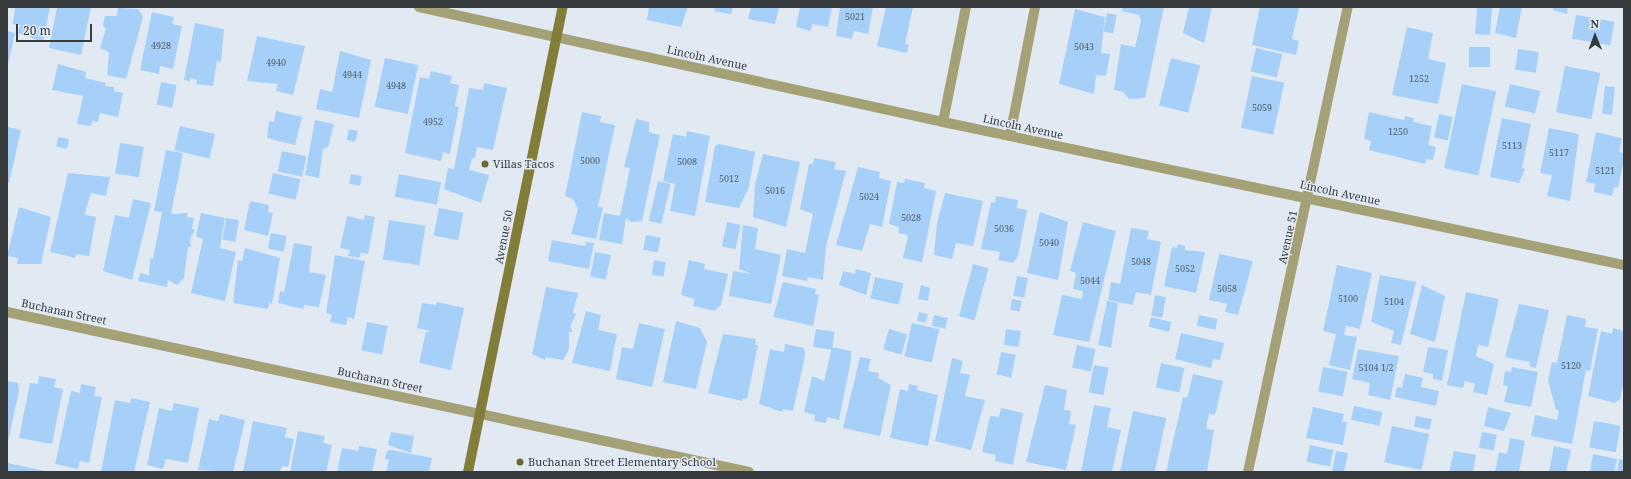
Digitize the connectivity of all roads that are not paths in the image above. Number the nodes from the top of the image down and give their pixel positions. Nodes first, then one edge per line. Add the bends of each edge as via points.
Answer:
1 (419, 7) edge
2 (563, 7) edge
3 (966, 7) edge
4 (1035, 7) edge
5 (1348, 7) edge
6 (557, 37) junction
7 (943, 122) junction
8 (1010, 136) junction
9 (1309, 199) junction
10 (1624, 265) edge
11 (7, 312) edge
12 (480, 414) junction
13 (468, 472) edge
14 (749, 472) edge
15 (1248, 472) edge

1 - 6 street, Lincoln Avenue
2 - 6 street, Avenue 50
3 - 7 street
4 - 8 street
5 - 9 street, Avenue 51
6 - 7 street, Lincoln Avenue
6 - 12 street, Avenue 50
7 - 8 street, Lincoln Avenue
8 - 9 street, Lincoln Avenue
9 - 10 street, Lincoln Avenue
9 - 15 street, Avenue 51
11 - 12 street, Buchanan Street
12 - 13 street, Avenue 50
12 - 14 street, Buchanan Street

